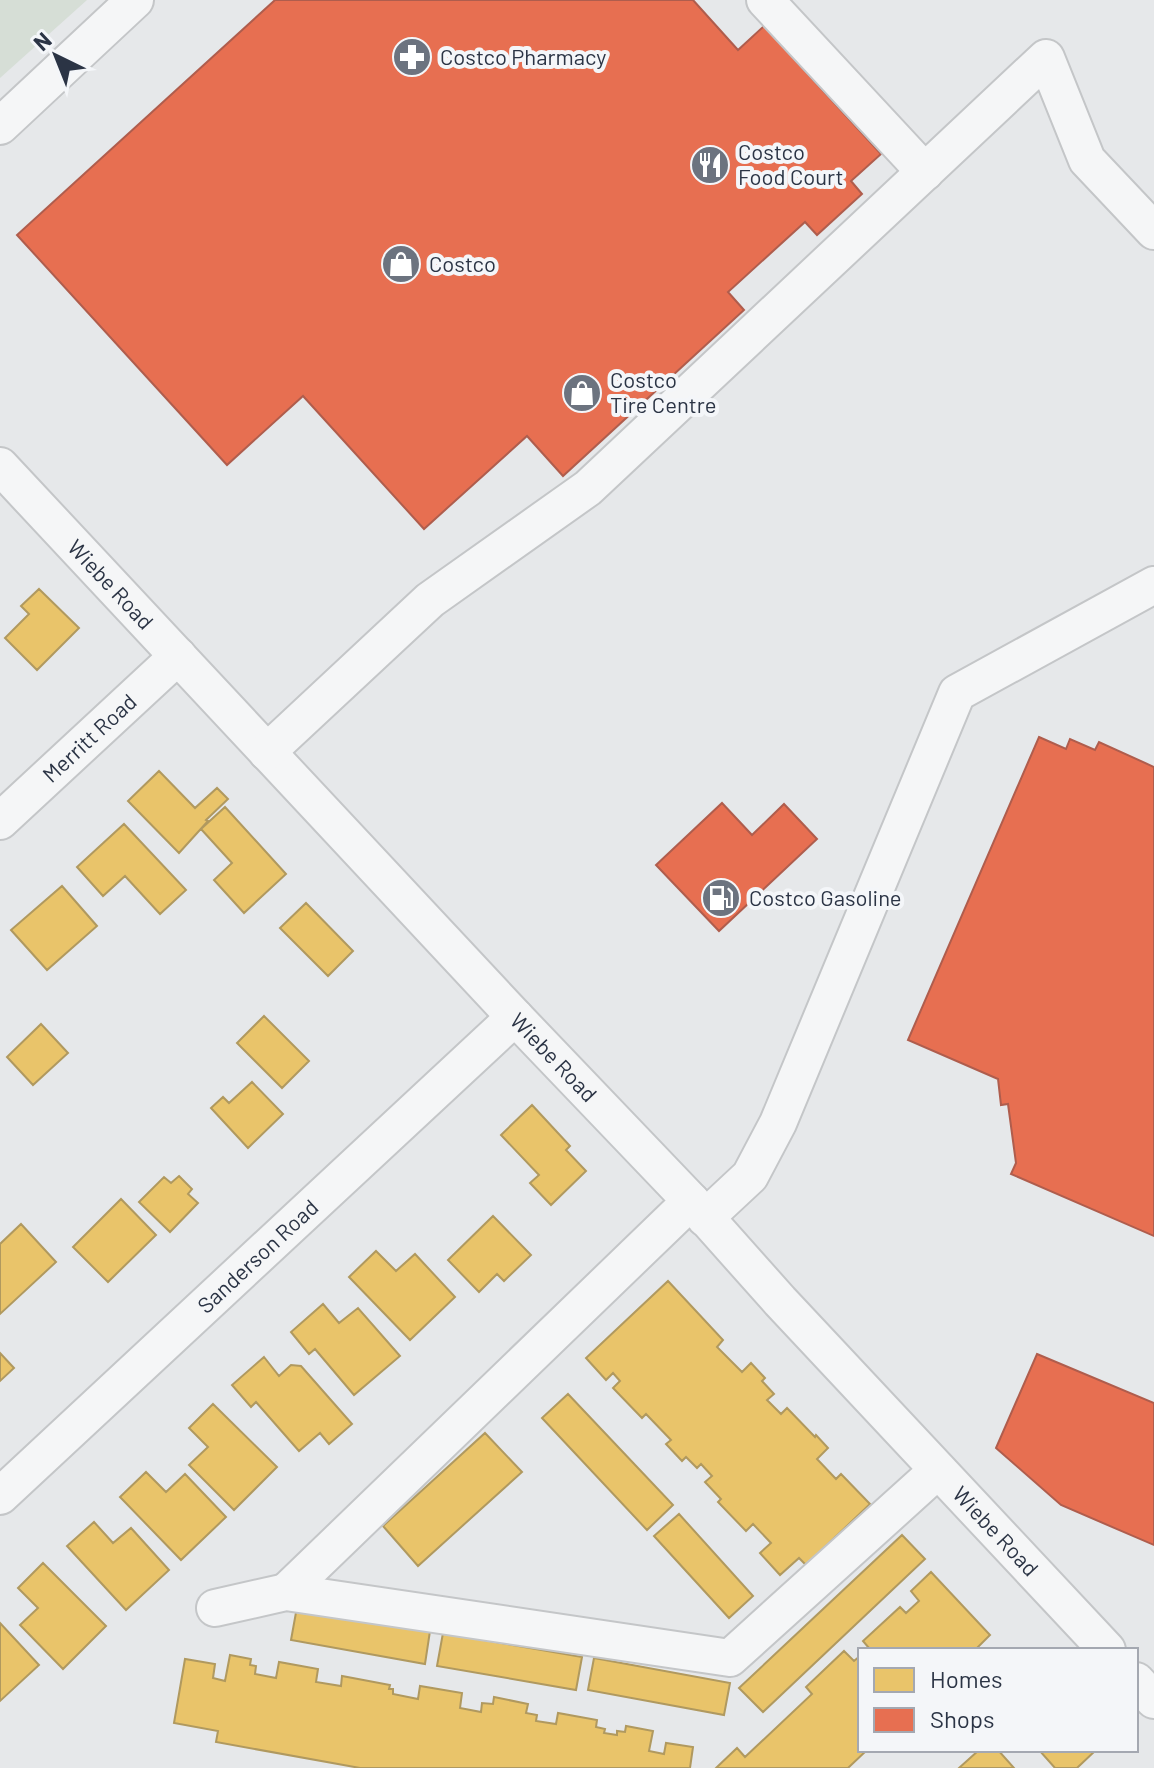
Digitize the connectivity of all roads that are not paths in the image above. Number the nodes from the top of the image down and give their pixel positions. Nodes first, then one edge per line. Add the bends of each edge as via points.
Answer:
1 (135, 0) edge
2 (765, 0) edge
3 (0, 126) edge
4 (925, 172) junction
5 (1154, 231) edge
6 (0, 466) edge
7 (1154, 585) edge
8 (178, 656) junction
9 (267, 752) junction
10 (0, 821) edge
11 (515, 1017) junction
12 (698, 1210) junction
13 (938, 1470) junction
14 (0, 1496) edge
15 (286, 1592) junction
16 (215, 1608) dead end
17 (1105, 1648) edge
18 (1138, 1683) edge
19 (1154, 1700) edge

1 - 3 street
2 - 4 street
4 - 5 street via 1046,58 1087,160
4 - 9 street via 588,488 430,600
6 - 8 street, Wiebe Road
7 - 12 street via 957,693 778,1123 750,1176
8 - 9 street, Wiebe Road
8 - 10 street, Merritt Road
9 - 11 street, Wiebe Road
11 - 12 street, Wiebe Road
11 - 14 street, Sanderson Road
12 - 13 street, Wiebe Road
12 - 15 street
13 - 15 street via 730,1658
13 - 17 street, Wiebe Road
15 - 16 street
18 - 19 street

